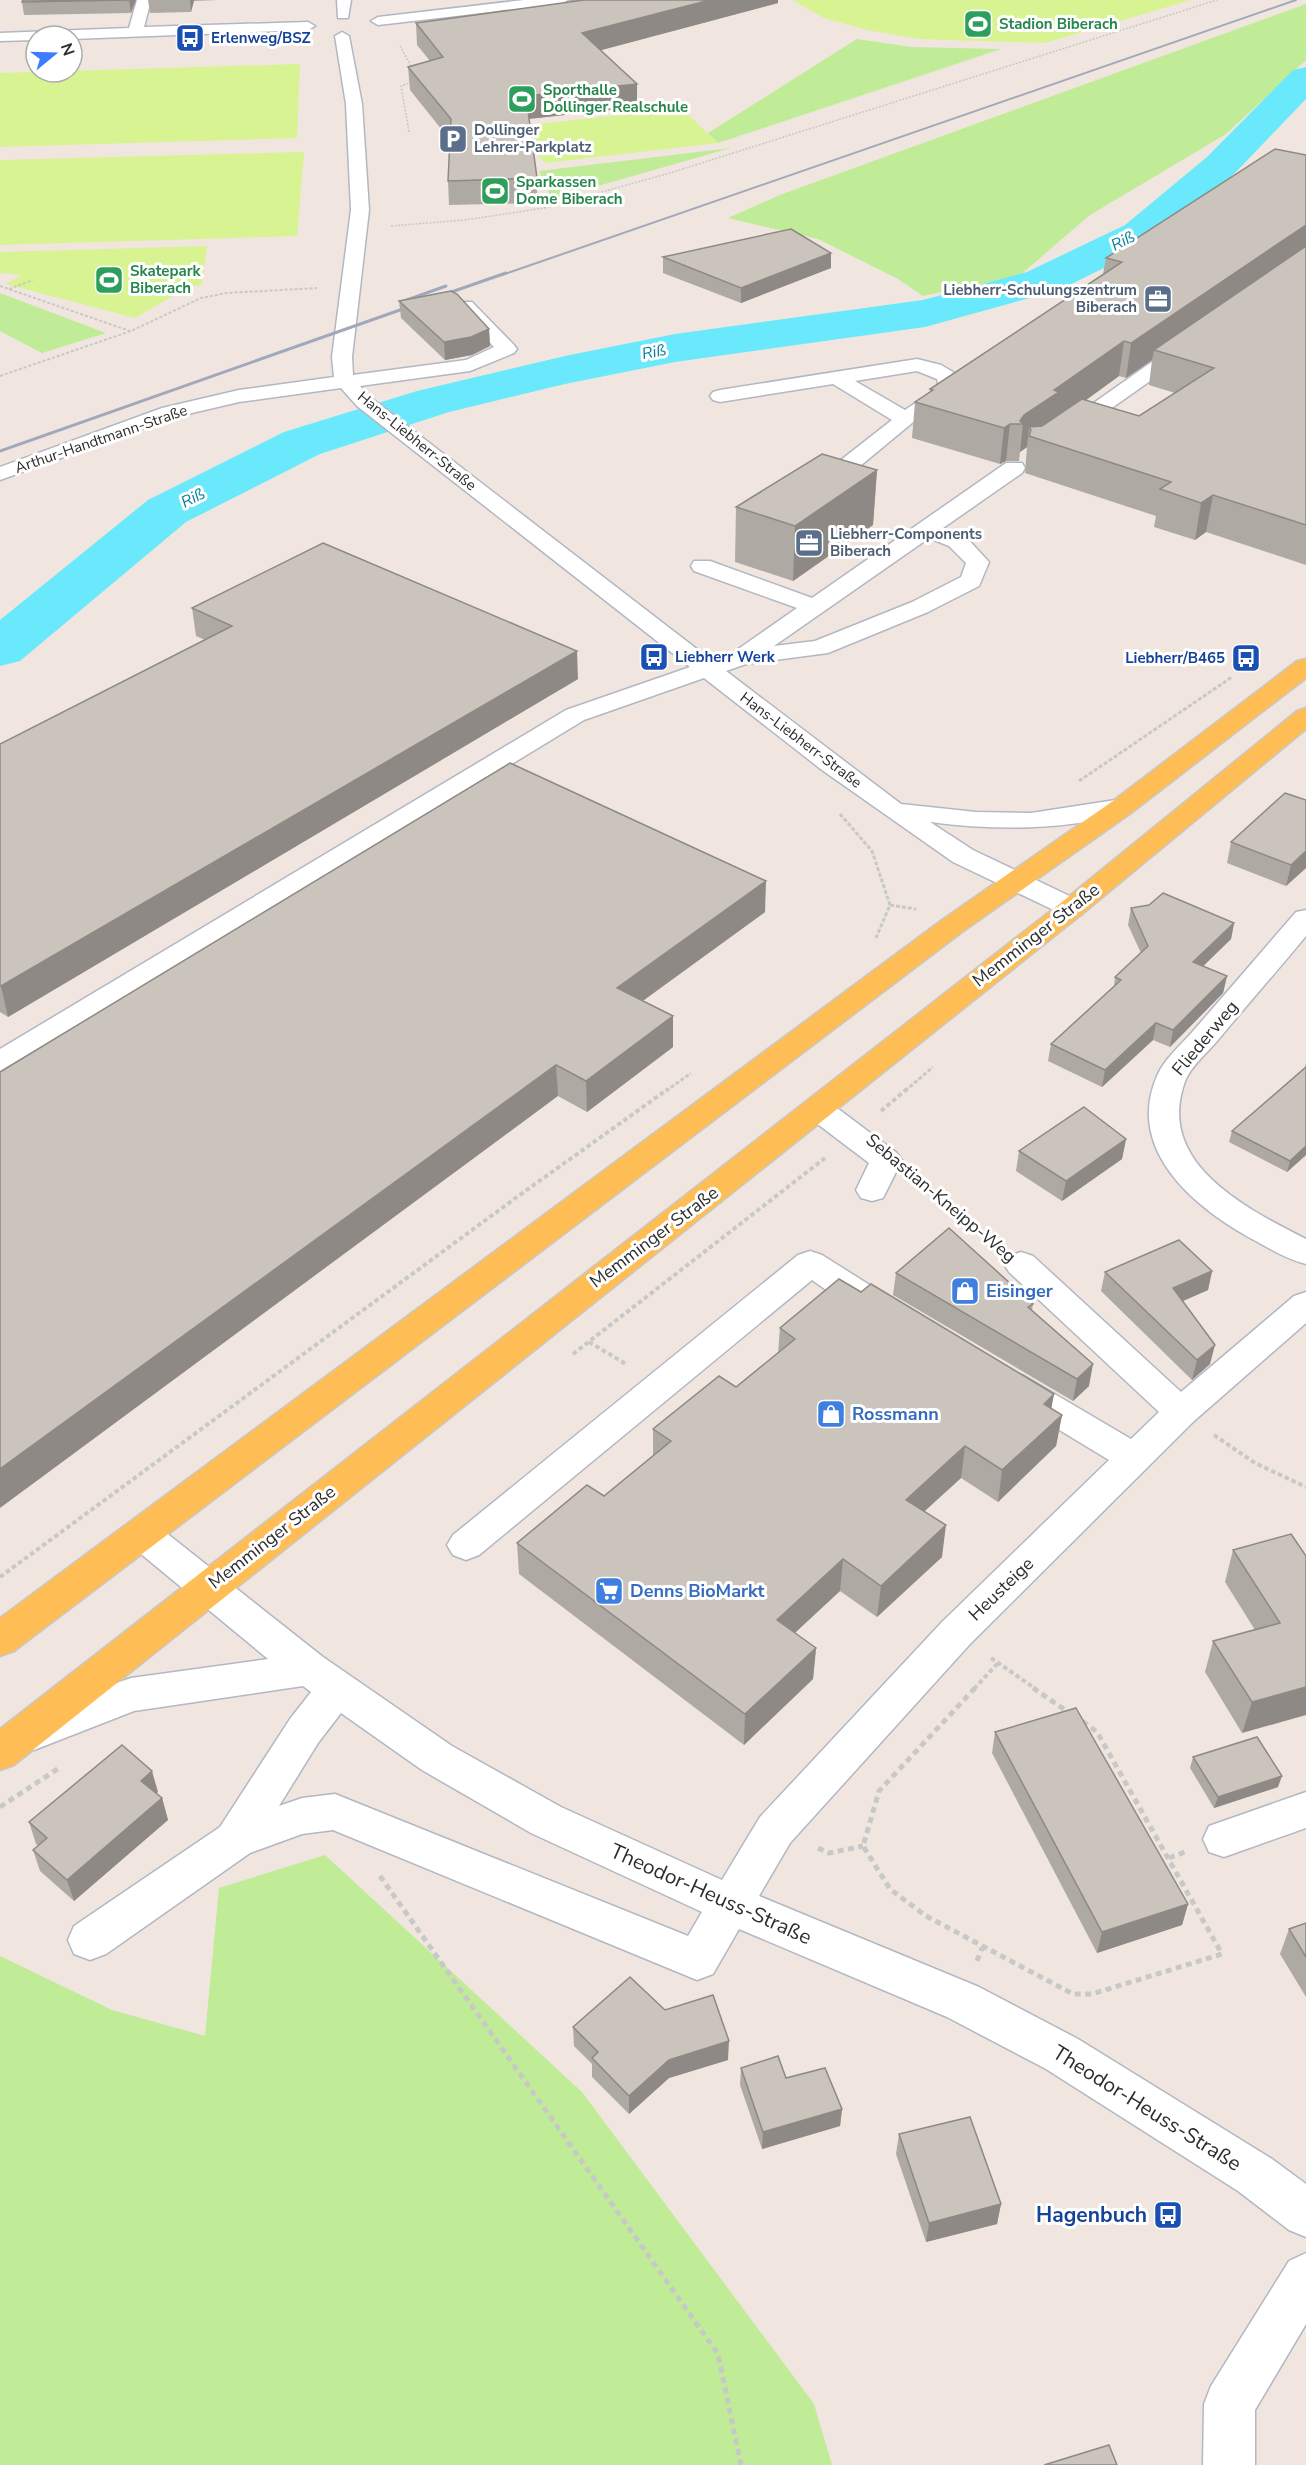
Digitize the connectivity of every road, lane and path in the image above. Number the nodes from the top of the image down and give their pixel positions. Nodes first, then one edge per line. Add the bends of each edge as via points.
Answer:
1 (144, 0) edge
2 (561, 0) edge
3 (1217, 0) edge
4 (335, 12) edge
5 (367, 18) junction
6 (308, 26) junction
7 (243, 28) junction
8 (135, 32) junction
9 (84, 34) edge
10 (355, 35) junction
11 (24, 36) edge
12 (0, 37) edge
13 (243, 48) dead end
14 (406, 61) dead end
15 (417, 74) edge
16 (421, 79) edge
17 (409, 132) dead end
18 (384, 226) dead end
19 (33, 280) dead end
20 (0, 286) edge
21 (8, 289) junction
22 (278, 289) dead end
23 (465, 306) edge
24 (131, 331) junction
25 (1205, 334) edge
26 (0, 376) edge
27 (835, 377) junction
28 (344, 380) junction
29 (720, 396) dead end
30 (905, 419) junction
31 (1049, 443) edge
32 (1014, 468) dead end
33 (0, 474) edge
34 (822, 486) edge
35 (926, 529) junction
36 (702, 566) dead end
37 (813, 606) junction
38 (743, 657) junction
39 (1306, 666) edge
40 (708, 669) junction
41 (1240, 672) dead end
42 (1306, 716) edge
43 (1076, 783) dead end
44 (1122, 807) junction
45 (893, 810) junction
46 (1016, 881) junction
47 (890, 905) dead end
48 (1072, 908) junction
49 (1306, 918) edge
50 (875, 940) dead end
51 (0, 1062) edge
52 (698, 1068) dead end
53 (818, 1109) junction
54 (909, 1170) dead end
55 (872, 1190) dead end
56 (1306, 1253) edge
57 (1021, 1264) joint
58 (1306, 1304) edge
59 (899, 1318) edge
60 (981, 1366) edge
61 (1181, 1412) junction
62 (1135, 1458) junction
63 (1306, 1487) edge
64 (142, 1534) junction
65 (466, 1545) dead end
66 (0, 1577) edge
67 (209, 1586) junction
68 (956, 1633) junction
69 (0, 1640) edge
70 (998, 1663) junction
71 (323, 1678) junction
72 (9, 1746) edge
73 (1306, 1810) edge
74 (1224, 1839) dead end
75 (235, 1840) junction
76 (376, 1870) dead end
77 (729, 1904) junction
78 (90, 1940) dead end
79 (1306, 2213) edge
80 (1306, 2278) edge
81 (741, 2465) edge
82 (1229, 2465) edge

1 - 8 street
2 - 5 street
3 - 18 path via 670,173 544,208 465,220
4 - 5 street
4 - 6 street
5 - 10 street via 379,27
6 - 7 street
6 - 10 street via 317,34
7 - 8 street
7 - 13 street
8 - 9 street
10 - 28 street, Hans-Liebherr-Straße via 360,210 342,357
11 - 12 street
14 - 15 path
16 - 17 path via 401,86
19 - 21 path
20 - 21 path
21 - 24 path
22 - 24 path via 201,298
23 - 28 street, Arthur-Handtmann-Straße via 507,349 470,365
24 - 26 path
25 - 31 street
27 - 29 street
27 - 30 street
27 - 30 street via 917,365 946,376 949,389
28 - 33 street, Arthur-Handtmann-Straße via 238,396 169,412
28 - 40 street, Hans-Liebherr-Straße via 364,402
30 - 34 street
32 - 35 street
35 - 37 street
35 - 38 street via 957,541 978,562 971,581 920,607 820,648
36 - 37 street
37 - 38 street
38 - 40 street
39 - 44 main road
40 - 45 street, Hans-Liebherr-Straße
40 - 51 street via 575,715
41 - 43 path
42 - 48 main road, Memminger Straße
44 - 45 street via 1031,821 976,820
44 - 46 main road
45 - 46 street, Hans-Liebherr-Straße via 963,856
46 - 48 street, Hans-Liebherr-Straße
46 - 64 main road
47 - 50 path
48 - 53 main road, Memminger Straße
49 - 56 street, Fliederweg via 1172,1075 1163,1096 1162,1120 1170,1151 1205,1194
52 - 66 path via 562,1162 151,1470
53 - 55 street via 886,1160
53 - 67 main road, Memminger Straße
54 - 57 path, Sebastian-Kneipp-Weg
57 - 61 street, Sebastian-Kneipp-Weg
58 - 61 street, Heusteige
59 - 65 street via 810,1263
60 - 62 street
61 - 62 street, Heusteige
61 - 63 path via 1256,1463
62 - 68 street, Heusteige
64 - 67 street, Theodor-Heuss-Straße
64 - 69 main road
67 - 71 street, Theodor-Heuss-Straße
67 - 72 main road, Memminger Straße
68 - 70 path
68 - 77 street, Heusteige via 775,1830
70 - 70 path via 1097,1732 1222,1954 1092,1994 1073,1994 926,1916 890,1889 863,1846 879,1791
71 - 72 street via 131,1695
71 - 75 street via 304,1731
71 - 77 street, Theodor-Heuss-Straße via 437,1758 546,1820
73 - 74 street
75 - 77 street, Heusteige via 302,1816 335,1812 697,1960
75 - 78 street
76 - 81 path via 718,2354
77 - 79 street, Theodor-Heuss-Straße via 963,2002 1062,2054 1254,2175
80 - 82 street via 1229,2404

